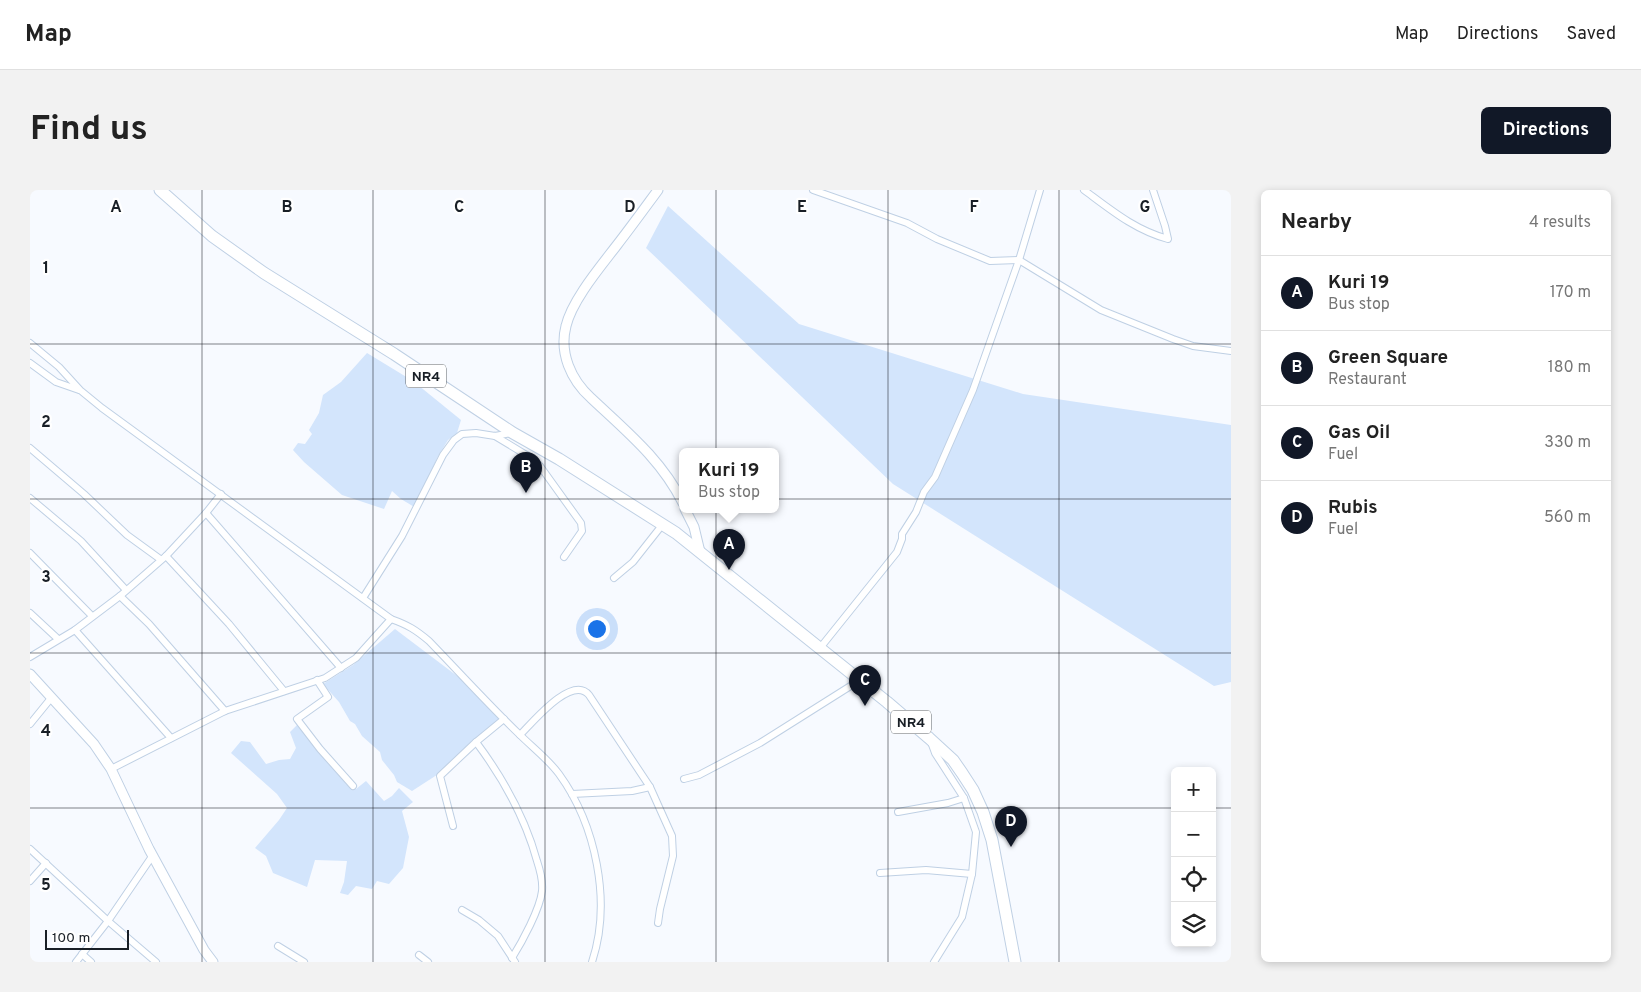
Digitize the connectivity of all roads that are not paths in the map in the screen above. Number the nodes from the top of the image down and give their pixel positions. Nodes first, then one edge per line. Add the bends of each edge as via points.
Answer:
1 (160, 190) edge
2 (658, 190) edge
3 (812, 190) edge
4 (1040, 190) edge
5 (1084, 190) edge
6 (1153, 190) edge
7 (1019, 260) junction
8 (30, 343) edge
9 (1231, 351) edge
10 (30, 363) edge
11 (80, 390) junction
12 (512, 432) junction
13 (495, 436) junction
14 (30, 448) edge
15 (221, 494) junction
16 (679, 495) edge
17 (30, 498) edge
18 (206, 512) junction
19 (687, 513) edge
20 (663, 524) junction
21 (700, 552) junction
22 (30, 553) edge
23 (564, 557) dead end
24 (163, 558) junction
25 (614, 578) dead end
26 (126, 590) junction
27 (120, 596) junction
28 (363, 598) junction
29 (30, 613) edge
30 (92, 616) junction
31 (391, 619) junction
32 (75, 630) junction
33 (58, 639) junction
34 (820, 648) junction
35 (30, 657) edge
36 (341, 668) junction
37 (30, 674) edge
38 (317, 680) junction
39 (860, 680) junction
40 (284, 691) junction
41 (52, 697) junction
42 (225, 711) junction
43 (504, 719) junction
44 (30, 724) edge
45 (520, 735) junction
46 (171, 738) junction
47 (930, 738) junction
48 (476, 742) junction
49 (111, 769) junction
50 (684, 780) dead end
51 (353, 786) dead end
52 (650, 787) junction
53 (572, 794) junction
54 (964, 798) junction
55 (898, 812) dead end
56 (453, 826) dead end
57 (30, 849) edge
58 (153, 855) junction
59 (46, 863) junction
60 (880, 873) dead end
61 (972, 874) junction
62 (30, 881) edge
63 (462, 910) dead end
64 (108, 921) junction
65 (658, 923) dead end
66 (278, 946) dead end
67 (82, 954) junction
68 (419, 955) dead end
69 (514, 960) edge
70 (76, 962) edge
71 (91, 962) edge
72 (156, 962) edge
73 (213, 962) edge
74 (304, 962) edge
75 (428, 962) edge
76 (592, 962) edge
77 (934, 962) edge
78 (1015, 962) edge

1 - 12 highway, NR4 via 212,236 264,273
2 - 16 main road via 571,313 564,338 569,369 579,386 658,462
3 - 7 street via 907,223 990,261
4 - 7 street
5 - 6 street via 1131,224 1168,238
7 - 9 street via 1110,313 1193,346
7 - 34 street via 974,390 935,477 902,534 898,552
8 - 11 street
10 - 11 street via 56,382
11 - 15 street
12 - 13 street
12 - 20 highway, NR4
13 - 23 street via 540,466 581,523 582,531
13 - 28 street via 476,432 462,434 448,446 402,536
14 - 24 street via 126,535
15 - 18 street
15 - 28 street
17 - 26 street via 80,541
18 - 24 street
18 - 36 street
19 - 21 main road
20 - 21 highway, NR4
20 - 25 street via 633,562
21 - 34 highway, NR4
22 - 30 street
24 - 26 street
24 - 40 street via 229,624
26 - 27 street
27 - 30 street
27 - 42 street via 149,624
28 - 31 street
29 - 33 street
30 - 32 street
31 - 36 street via 356,658
31 - 43 street via 409,625 429,641
32 - 33 street
32 - 46 street
33 - 35 street
34 - 39 highway, NR4
36 - 38 street
37 - 41 main road
38 - 40 street
38 - 51 street via 328,697 298,719
39 - 47 highway, NR4
39 - 50 street via 760,743
40 - 42 street
41 - 44 street
41 - 49 main road via 94,744
42 - 46 street
43 - 45 street
43 - 48 street
45 - 52 street via 564,694 578,690 587,692
45 - 53 street via 550,763
46 - 49 street
47 - 54 street via 934,753
47 - 78 highway, NR4 via 958,767 983,812 992,840
48 - 56 street via 440,776
48 - 69 street via 518,807 531,837 542,881 541,897
49 - 58 main road
52 - 53 street
52 - 65 street via 673,845
53 - 76 street via 592,840 599,882 600,927
54 - 55 street
54 - 61 street via 976,832
57 - 59 street
58 - 64 street
58 - 73 main road
59 - 62 street
59 - 64 street
60 - 61 street via 926,870
61 - 77 street via 962,917
63 - 69 street via 489,927
64 - 67 street
64 - 72 street
66 - 74 street
67 - 70 street
67 - 71 street
68 - 75 street

